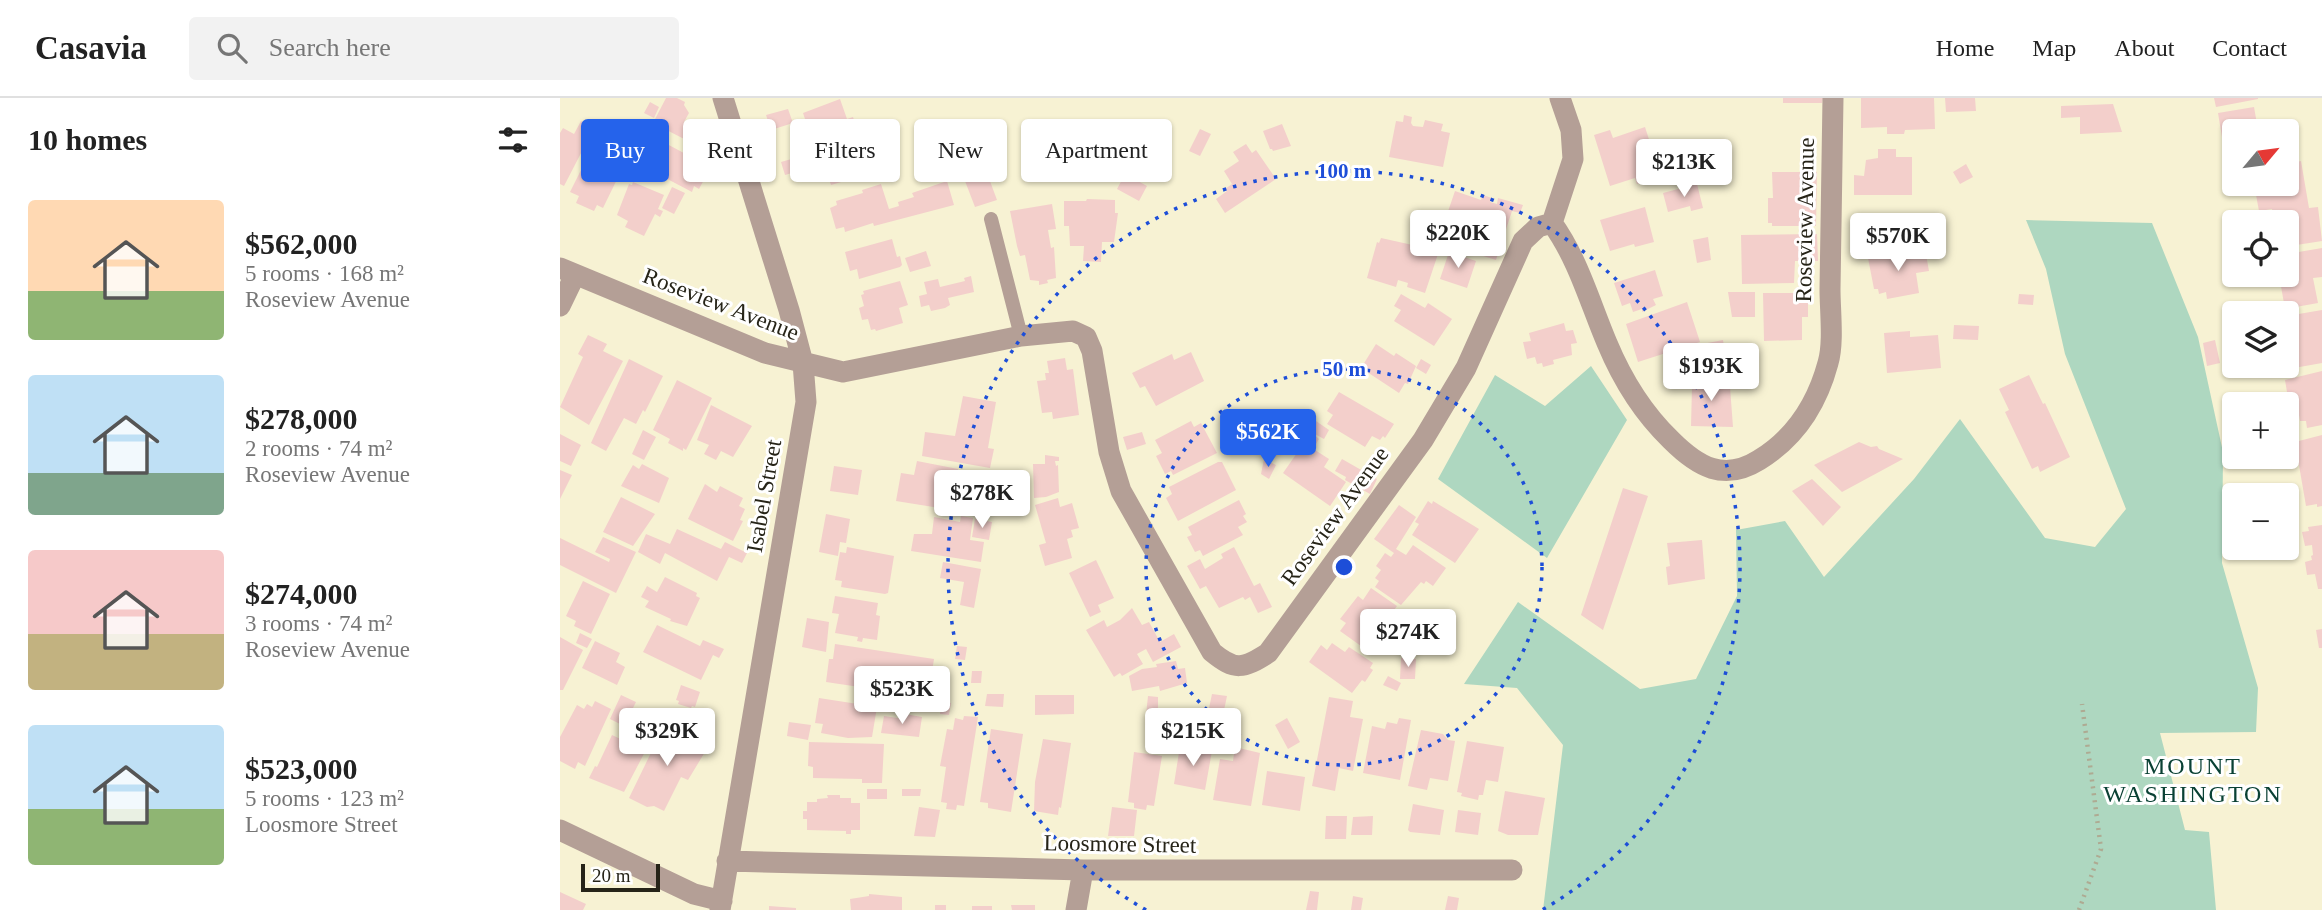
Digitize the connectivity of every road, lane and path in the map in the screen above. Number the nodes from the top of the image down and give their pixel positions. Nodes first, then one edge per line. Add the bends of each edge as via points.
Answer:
1 (723, 98) edge
2 (1560, 98) edge
3 (1833, 98) edge
4 (991, 219) dead end
5 (1552, 223) junction
6 (568, 271) edge
7 (560, 306) edge
8 (1021, 336) junction
9 (803, 363) junction
10 (2082, 704) dead end
11 (560, 830) edge
12 (727, 861) junction
13 (1083, 870) junction
14 (1512, 870) dead end
15 (721, 905) edge
16 (1076, 910) edge
17 (2079, 910) edge

1 - 9 street, Isabel Street
2 - 5 street via 1571,130 1573,159
3 - 5 street, Roseview Avenue via 1829,360 1814,402 1799,426 1773,452 1748,467 1727,471 1701,467 1639,403 1608,347 1574,260
4 - 8 lane
5 - 8 street, Roseview Avenue via 1538,227 1523,241 1466,368 1423,440 1268,653 1248,666 1227,664 1212,652 1121,491 1109,452 1093,351 1086,337 1073,331
6 - 7 street
6 - 9 street, Roseview Avenue via 765,353
8 - 9 street, Roseview Avenue via 843,372
9 - 12 street, Isabel Street via 806,402
10 - 17 path via 2101,849
11 - 15 street
12 - 13 street, Loosmore Street
12 - 15 street, Isabel Street
13 - 14 street, Loosmore Street
13 - 16 street

